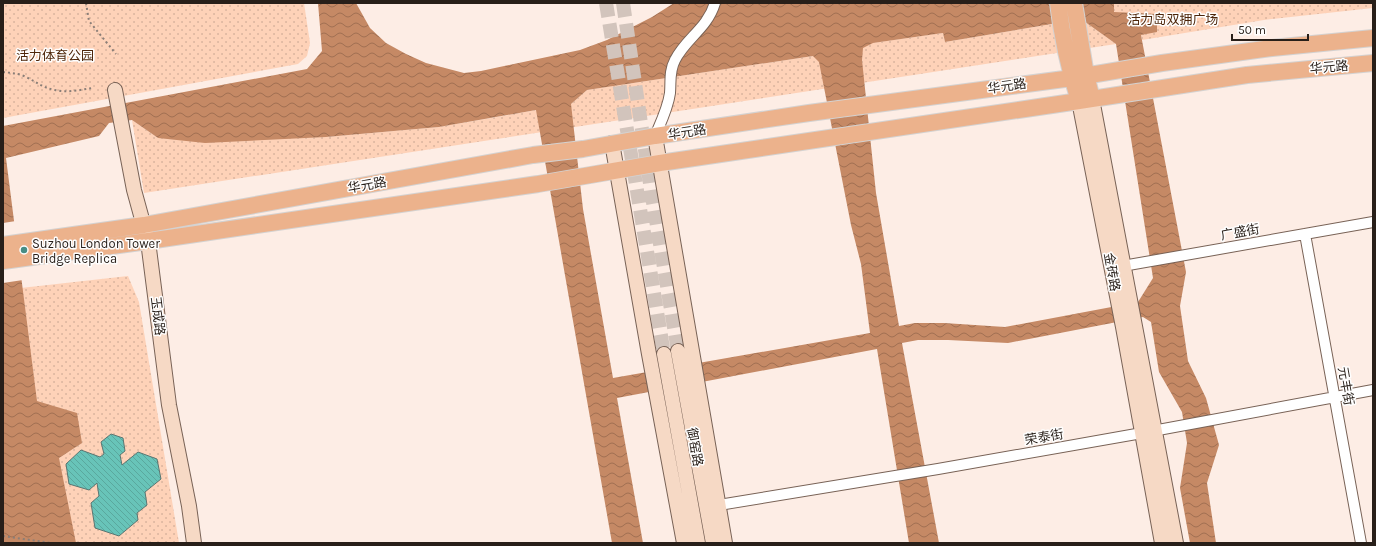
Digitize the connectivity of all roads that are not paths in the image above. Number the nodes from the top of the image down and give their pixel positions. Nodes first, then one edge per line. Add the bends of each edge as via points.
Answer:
1 (716, 3) edge
2 (1058, 3) edge
3 (1074, 3) edge
4 (1373, 38) edge
5 (1373, 63) edge
6 (1079, 76) junction
7 (115, 90) dead end
8 (1085, 100) junction
9 (655, 136) junction
10 (612, 143) junction
11 (660, 163) junction
12 (616, 170) junction
13 (1373, 222) edge
14 (144, 225) junction
15 (1305, 234) junction
16 (148, 241) junction
17 (3, 245) edge
18 (3, 261) edge
19 (1118, 266) junction
20 (1129, 326) junction
21 (678, 351) tunnel mouth
22 (664, 354) tunnel mouth
23 (1373, 390) edge
24 (1335, 397) junction
25 (1155, 430) junction
26 (1142, 433) junction
27 (718, 505) junction
28 (194, 543) edge
29 (684, 543) edge
30 (698, 543) edge
31 (712, 543) edge
32 (725, 543) edge
33 (1162, 543) edge
34 (1176, 543) edge
35 (1361, 543) edge

1 - 9 street via 705,24 675,59 671,68 666,113
2 - 6 main road, 金砖路 via 1062,32
3 - 6 main road, 金砖路 via 1079,37
4 - 6 main road, 华元路 via 1272,48
5 - 8 main road, 华元路 via 1246,75
6 - 8 main road, 金砖路
6 - 9 main road, 华元路
7 - 14 street, 玉成路 via 134,190
8 - 11 main road, 华元路
8 - 19 street, 金砖路
9 - 10 main road, 华元路
9 - 11 street
10 - 12 street
10 - 14 main road, 华元路
11 - 12 main road, 华元路
11 - 27 street
12 - 16 main road, 华元路 via 592,176
12 - 29 street
13 - 15 street, 广盛街
14 - 16 street, 玉成路
14 - 17 main road, 华元路
15 - 19 street, 广盛街
15 - 24 street, 元丰街
16 - 18 main road, 华元路
16 - 28 street, 玉成路 via 169,404
19 - 20 street, 金砖路
20 - 25 street, 金砖路
20 - 26 street, 金砖路
21 - 31 street, 御窑路
22 - 30 street, 御窑路
23 - 24 street, 荣泰街
24 - 25 street, 荣泰街
24 - 35 street, 元丰街
25 - 26 street, 荣泰街
25 - 34 street, 金砖路
26 - 27 street, 荣泰街
26 - 33 street, 金砖路
27 - 32 street

